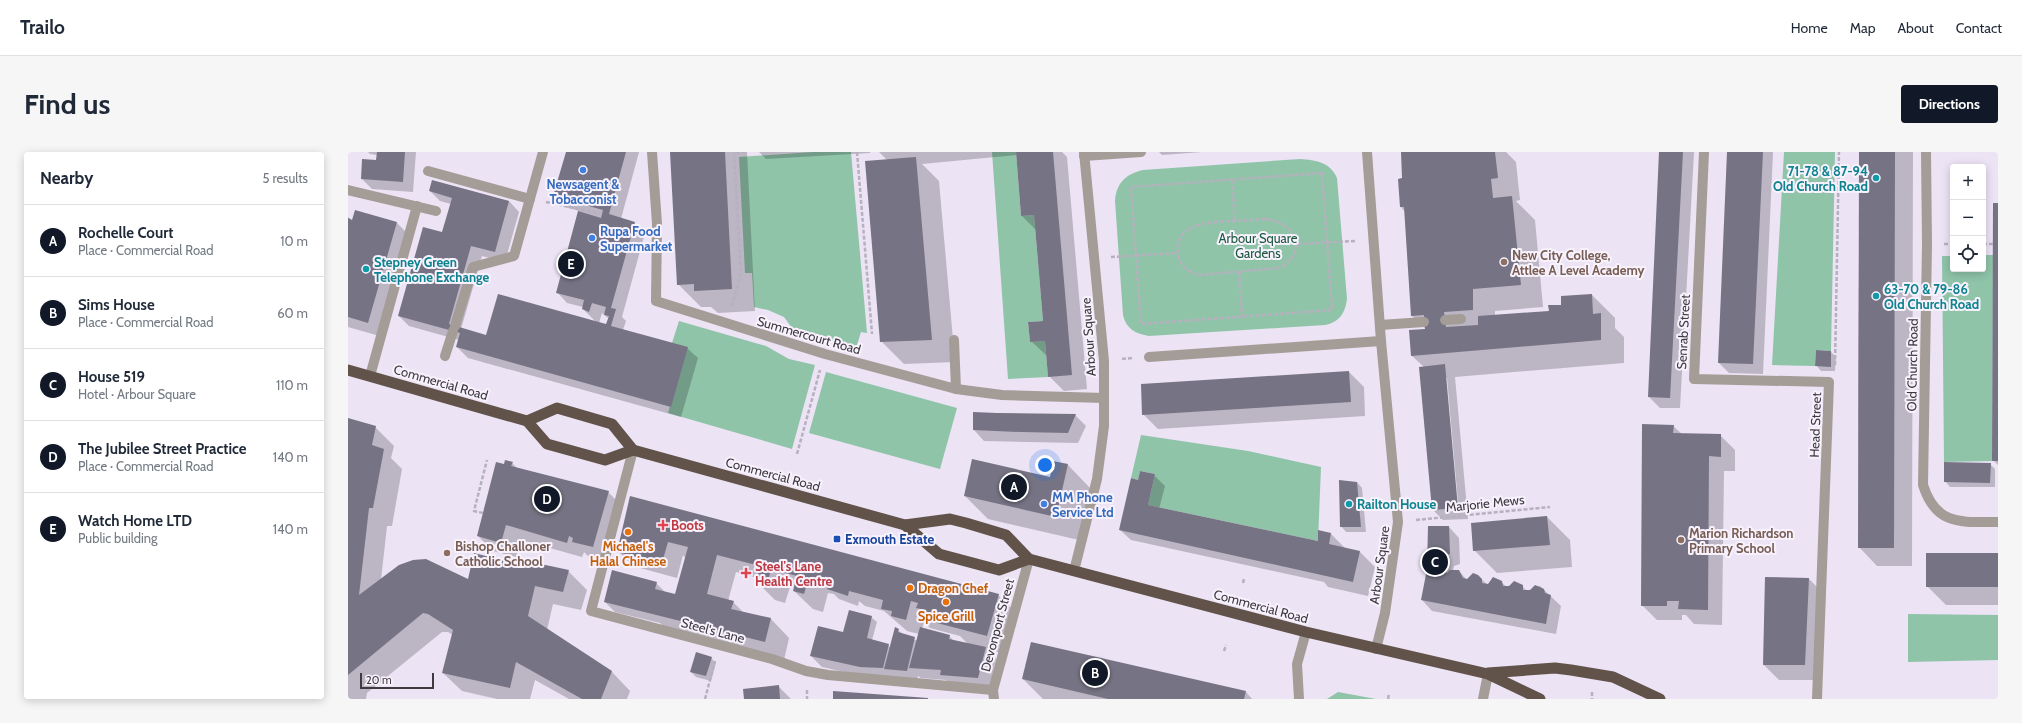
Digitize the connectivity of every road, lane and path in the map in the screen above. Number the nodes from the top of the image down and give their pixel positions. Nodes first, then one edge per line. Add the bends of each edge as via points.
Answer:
1 (543, 152) edge
2 (652, 152) edge
3 (746, 152) edge
4 (857, 152) edge
5 (1141, 152) edge
6 (1367, 152) edge
7 (1704, 152) edge
8 (1839, 152) edge
9 (1926, 152) edge
10 (1084, 154) edge
11 (428, 171) dead end
12 (1232, 180) junction
13 (348, 190) edge
14 (530, 199) junction
15 (417, 206) junction
16 (436, 211) dead end
17 (602, 214) dead end
18 (1235, 221) junction
19 (1349, 242) dead end
20 (1327, 243) junction
21 (1297, 244) junction
22 (1986, 244) edge
23 (1993, 244) dead end
24 (1178, 252) junction
25 (1136, 255) junction
26 (1112, 257) dead end
27 (1239, 272) junction
28 (1242, 316) junction
29 (1461, 319) dead end
30 (1446, 320) dead end
31 (1424, 322) dead end
32 (727, 324) junction
33 (1380, 325) junction
34 (872, 334) dead end
35 (954, 340) dead end
36 (1381, 341) junction
37 (825, 354) junction
38 (446, 356) dead end
39 (1149, 357) dead end
40 (348, 370) edge
41 (370, 376) junction
42 (1829, 382) junction
43 (956, 389) junction
44 (1104, 398) junction
45 (527, 421) junction
46 (634, 450) junction
47 (797, 454) dead end
48 (488, 460) dead end
49 (1550, 507) dead end
50 (483, 514) dead end
51 (1398, 522) junction
52 (1998, 522) edge
53 (905, 525) junction
54 (1029, 559) junction
55 (1074, 571) junction
56 (1244, 578) dead end
57 (1243, 583) dead end
58 (1306, 632) junction
59 (720, 645) junction
60 (1226, 645) dead end
61 (1376, 649) junction
62 (1224, 651) dead end
63 (1488, 674) junction
64 (993, 694) edge
65 (1389, 694) dead end
66 (705, 699) edge
67 (1299, 699) edge
68 (1388, 699) edge
69 (1483, 699) edge
70 (1540, 699) edge
71 (1660, 699) edge
72 (1817, 699) edge

1 - 14 street
2 - 32 street, Summercourt Road via 657,224 656,301
3 - 32 path via 734,153 741,274
4 - 34 path
5 - 10 street, Arbour Square
6 - 33 street, Arbour Square
7 - 42 street, Senrab Street via 1694,378
8 - 42 path, Head Street via 1836,363
9 - 52 street, Old Church Road via 1923,485 1927,499 1946,518 1958,522
10 - 44 street, Arbour Square via 1104,361
11 - 14 street
12 - 18 path
12 - 20 path via 1322,173
12 - 25 path via 1131,187
13 - 15 street
14 - 17 path
14 - 38 street via 514,256 473,267
15 - 16 street
15 - 41 street
18 - 21 path via 1266,219 1278,222 1291,231
18 - 24 path via 1194,226 1180,237
19 - 20 path
20 - 21 path
20 - 28 path via 1332,310
21 - 27 path via 1297,250 1290,261 1279,268
22 - 23 path
24 - 25 path
24 - 27 path via 1180,263 1192,273 1199,275
25 - 26 path
25 - 28 path via 1141,324
27 - 28 path
29 - 30 street
31 - 33 street
32 - 37 street, Summercourt Road
33 - 36 street, Arbour Square
35 - 43 street
36 - 39 street
36 - 51 street, Arbour Square
37 - 43 street, Summercourt Road
37 - 47 path
40 - 41 highway, Commercial Road
41 - 45 highway, Commercial Road
42 - 72 street, Head Street
43 - 44 street, Summercourt Road via 1002,395
44 - 55 street, Arbour Square via 1104,426 1097,479
45 - 46 highway via 548,444 605,460
45 - 46 highway via 557,408 612,424
46 - 53 highway, Commercial Road
46 - 59 street, Steel's Lane via 591,611
48 - 50 path via 474,511
49 - 51 path, Marjorie Mews
51 - 61 street, Arbour Square via 1385,613
53 - 54 highway, Commercial Road via 950,519 1006,534
53 - 54 highway, Commercial Road via 939,554 999,570
54 - 55 highway, Commercial Road
54 - 64 street, Devonport Street
55 - 58 highway, Commercial Road
56 - 57 path
58 - 61 highway, Commercial Road
58 - 67 street via 1297,664
59 - 64 street, Steel's Lane via 806,671 828,675
59 - 66 path
60 - 62 path
61 - 63 highway, Commercial Road
63 - 69 street
63 - 70 highway, Commercial Road
63 - 71 highway, Commercial Road via 1555,668 1571,670 1613,677
65 - 68 path

